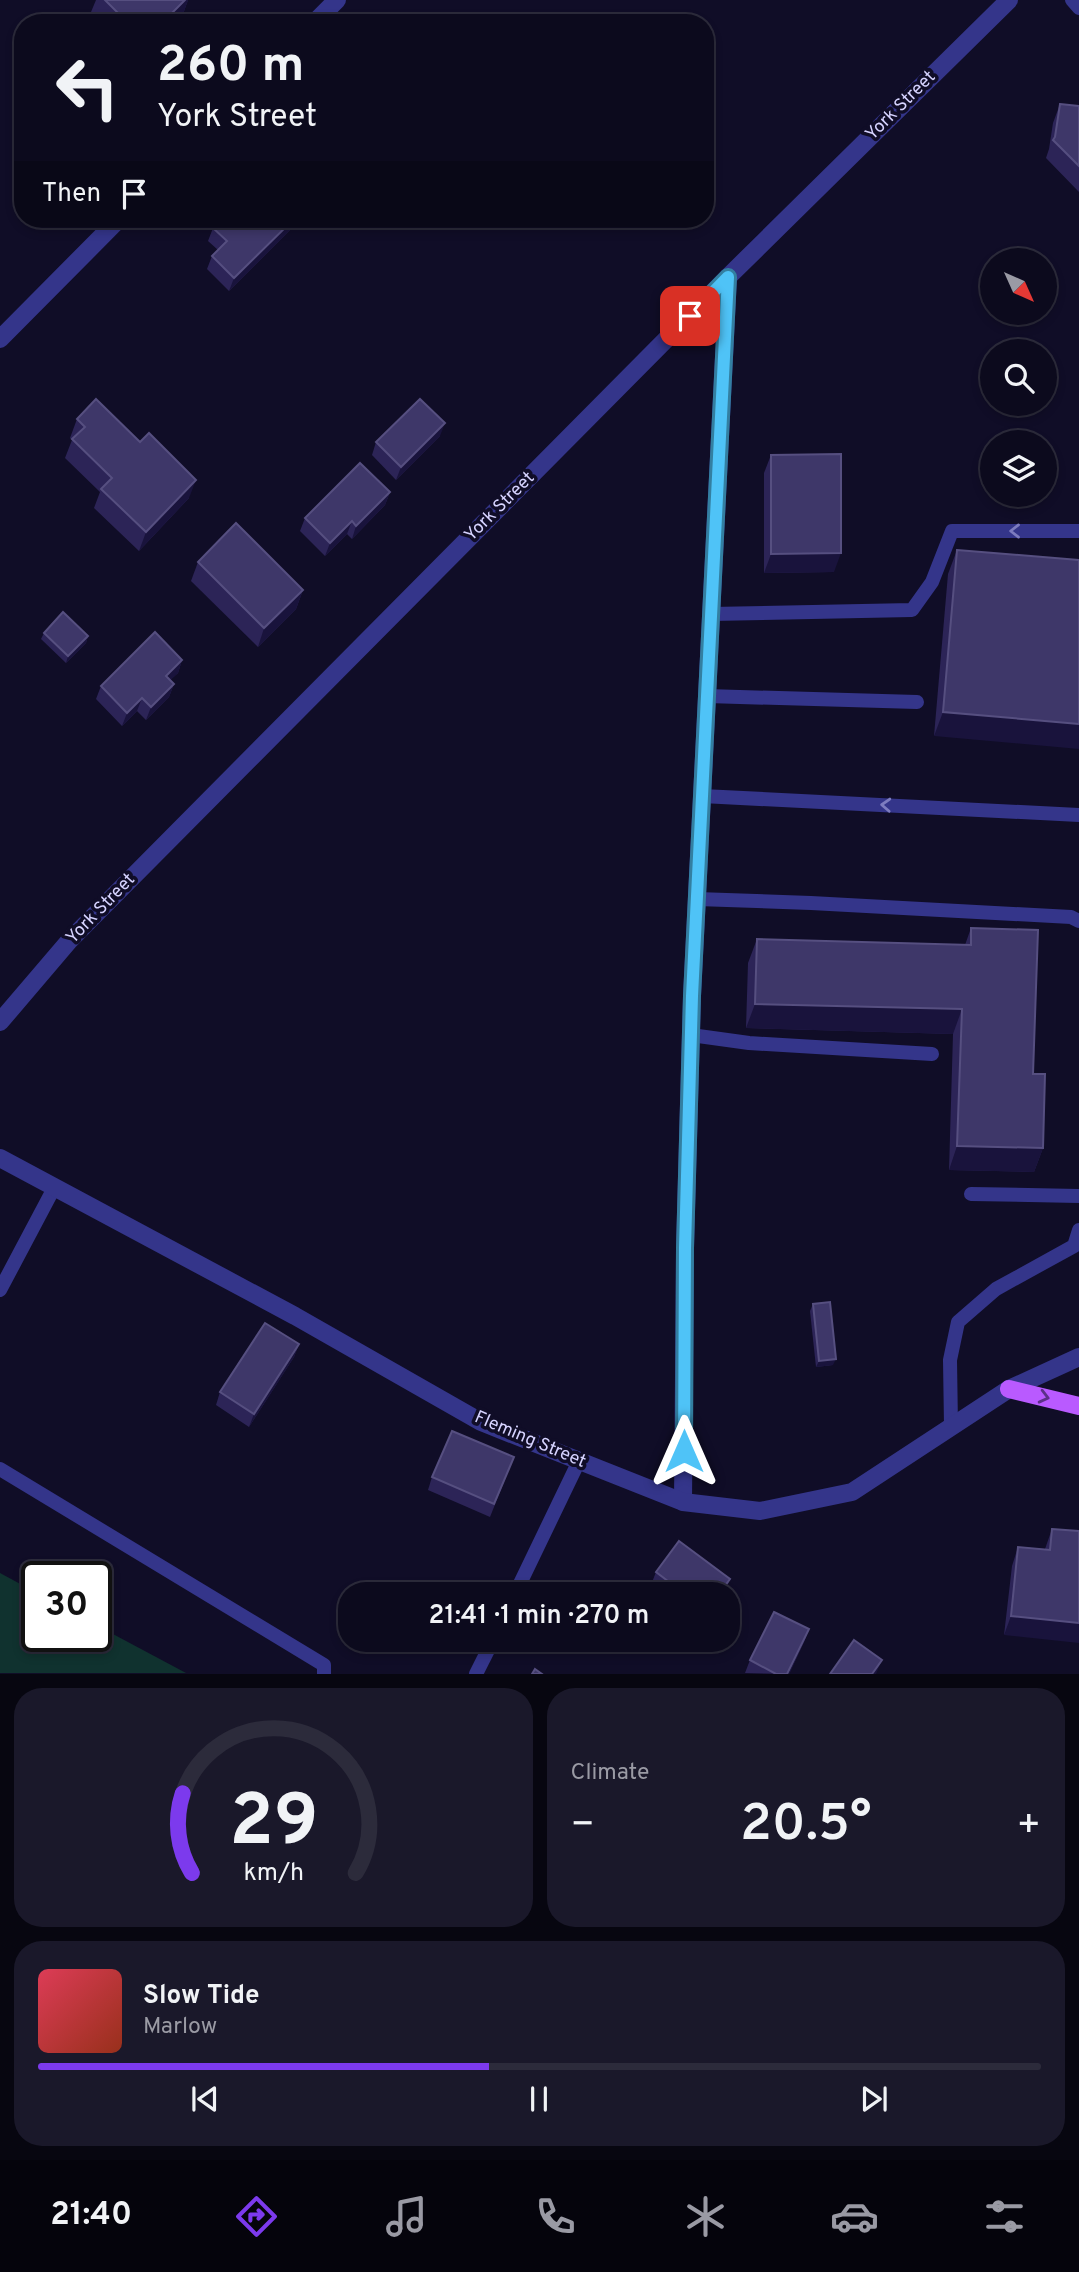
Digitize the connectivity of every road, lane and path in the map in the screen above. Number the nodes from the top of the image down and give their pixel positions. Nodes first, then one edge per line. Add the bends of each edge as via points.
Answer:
1 (337, 0) edge
2 (1009, 0) edge
3 (1072, 0) edge
4 (1079, 8) edge
5 (323, 14) edge
6 (110, 228) edge
7 (728, 277) junction
8 (0, 339) edge
9 (1079, 531) edge
10 (711, 614) junction
11 (707, 696) junction
12 (918, 702) dead end
13 (702, 796) junction
14 (1079, 815) edge
15 (697, 899) junction
16 (1079, 921) edge
17 (0, 1022) edge
18 (691, 1035) junction
19 (932, 1054) dead end
20 (0, 1158) edge
21 (54, 1188) junction
22 (971, 1194) dead end
23 (1079, 1196) edge
24 (1079, 1230) edge
25 (0, 1290) edge
26 (1079, 1357) edge
27 (1009, 1388) junction
28 (1079, 1406) edge
29 (951, 1426) junction
30 (579, 1461) junction
31 (0, 1469) edge
32 (683, 1502) junction
33 (521, 1582) edge
34 (487, 1652) edge
35 (324, 1674) edge
36 (476, 1674) edge

1 - 5 street
2 - 7 street, York Street
3 - 4 lane
6 - 8 street
7 - 10 street
7 - 17 street, York Street via 69,941
9 -> 10 lane via 952,531 932,582 912,610
10 - 11 street
11 - 12 lane
11 - 13 street
14 -> 13 lane
13 - 15 street
15 - 16 lane via 1071,916
15 - 18 street
18 - 19 lane
18 - 32 street
20 - 21 street, Fleming Street
21 - 25 lane
21 - 30 street, Fleming Street via 295,1316 481,1422
22 - 23 lane
24 - 29 lane via 1074,1246 996,1289 958,1322 950,1360
26 - 27 street, Fleming Street
27 -> 28 main road
27 - 29 street, Fleming Street
29 - 32 street, Fleming Street via 852,1492 760,1511
30 - 32 street, Fleming Street
30 - 33 lane
31 - 35 lane via 324,1665
34 - 36 lane

